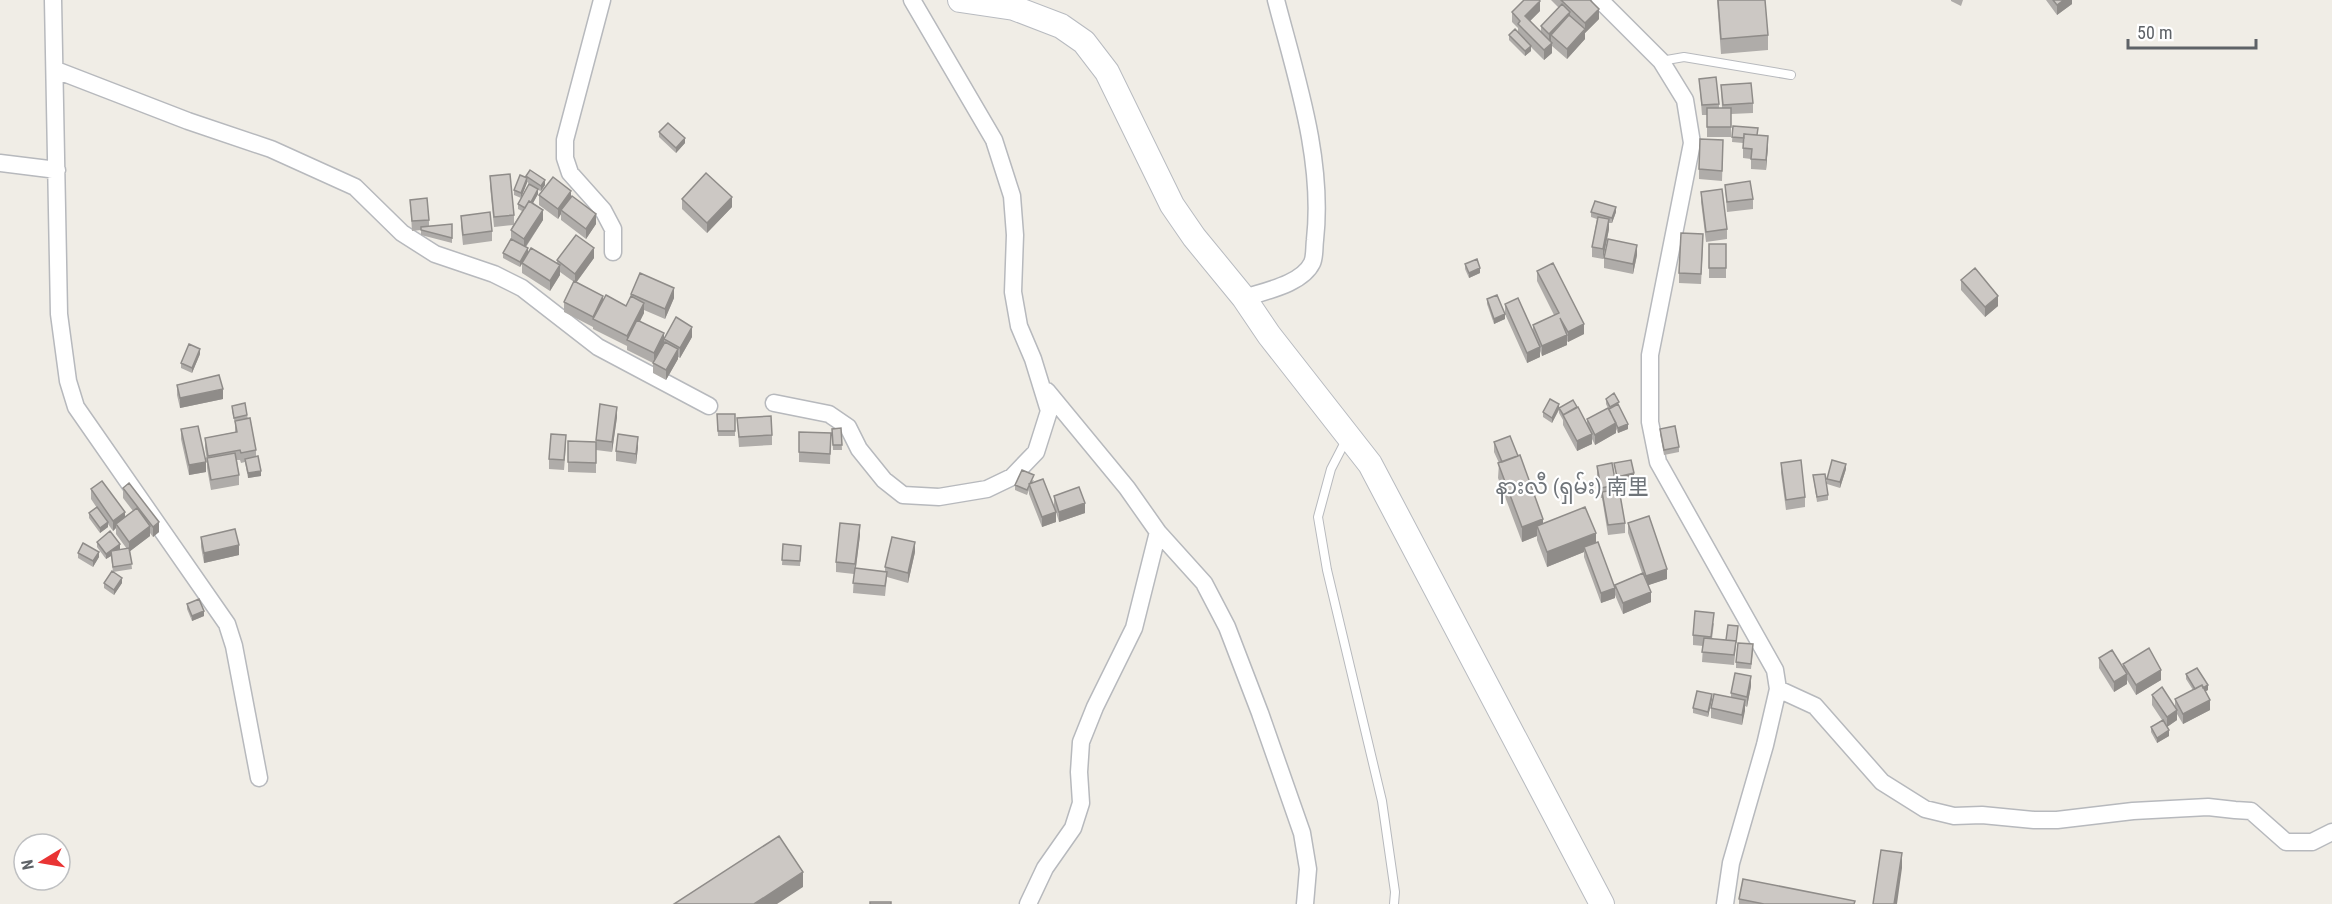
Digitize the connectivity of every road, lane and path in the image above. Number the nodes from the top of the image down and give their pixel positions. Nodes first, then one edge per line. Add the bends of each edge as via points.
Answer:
1 (53, 0) edge
2 (602, 0) edge
3 (912, 0) edge
4 (960, 0) edge
5 (1276, 0) edge
6 (1600, 0) edge
7 (1661, 61) junction
8 (56, 70) junction
9 (1791, 75) dead end
10 (0, 163) edge
11 (57, 170) junction
12 (613, 252) dead end
13 (1244, 298) junction
14 (1042, 385) junction
15 (774, 403) dead end
16 (709, 406) dead end
17 (1348, 436) junction
18 (1158, 532) junction
19 (1778, 689) junction
20 (260, 778) dead end
21 (2332, 832) edge
22 (1028, 904) edge
23 (1305, 904) edge
24 (1394, 904) edge
25 (1602, 904) edge
26 (1725, 904) edge

1 - 8 street
2 - 12 street via 565,140 565,158 570,173 603,210 614,229
3 - 14 street via 994,140 1012,196 1013,292 1019,326
4 - 13 main road via 1014,8 1060,26 1084,42 1107,72 1172,205
5 - 13 street via 1302,99 1315,177 1316,230 1312,263 1295,281
6 - 7 street
7 - 9 lane via 1684,57
7 - 19 street via 1685,100 1692,143 1650,355 1650,422 1658,462 1775,670
8 - 11 street
8 - 16 street via 271,149 355,187 402,233 435,254 522,288 598,347
10 - 11 street
11 - 20 street via 59,314 73,399 227,624
13 - 17 main road
14 - 15 street via 1049,411 1036,452 1012,477 987,489 939,497 903,495 884,480 859,449 848,427 829,414
14 - 18 street
17 - 24 lane via 1331,469 1318,517 1382,801
17 - 25 main road via 1370,464
18 - 22 street via 1134,628 1081,742 1078,772 1082,803 1074,828 1045,867
18 - 23 street via 1204,583 1227,627 1302,833 1308,869
19 - 21 street via 1815,706 1882,783 1925,809 1954,816 2057,820 2133,810 2208,807 2251,811 2286,842 2312,842
19 - 26 street via 1731,863

